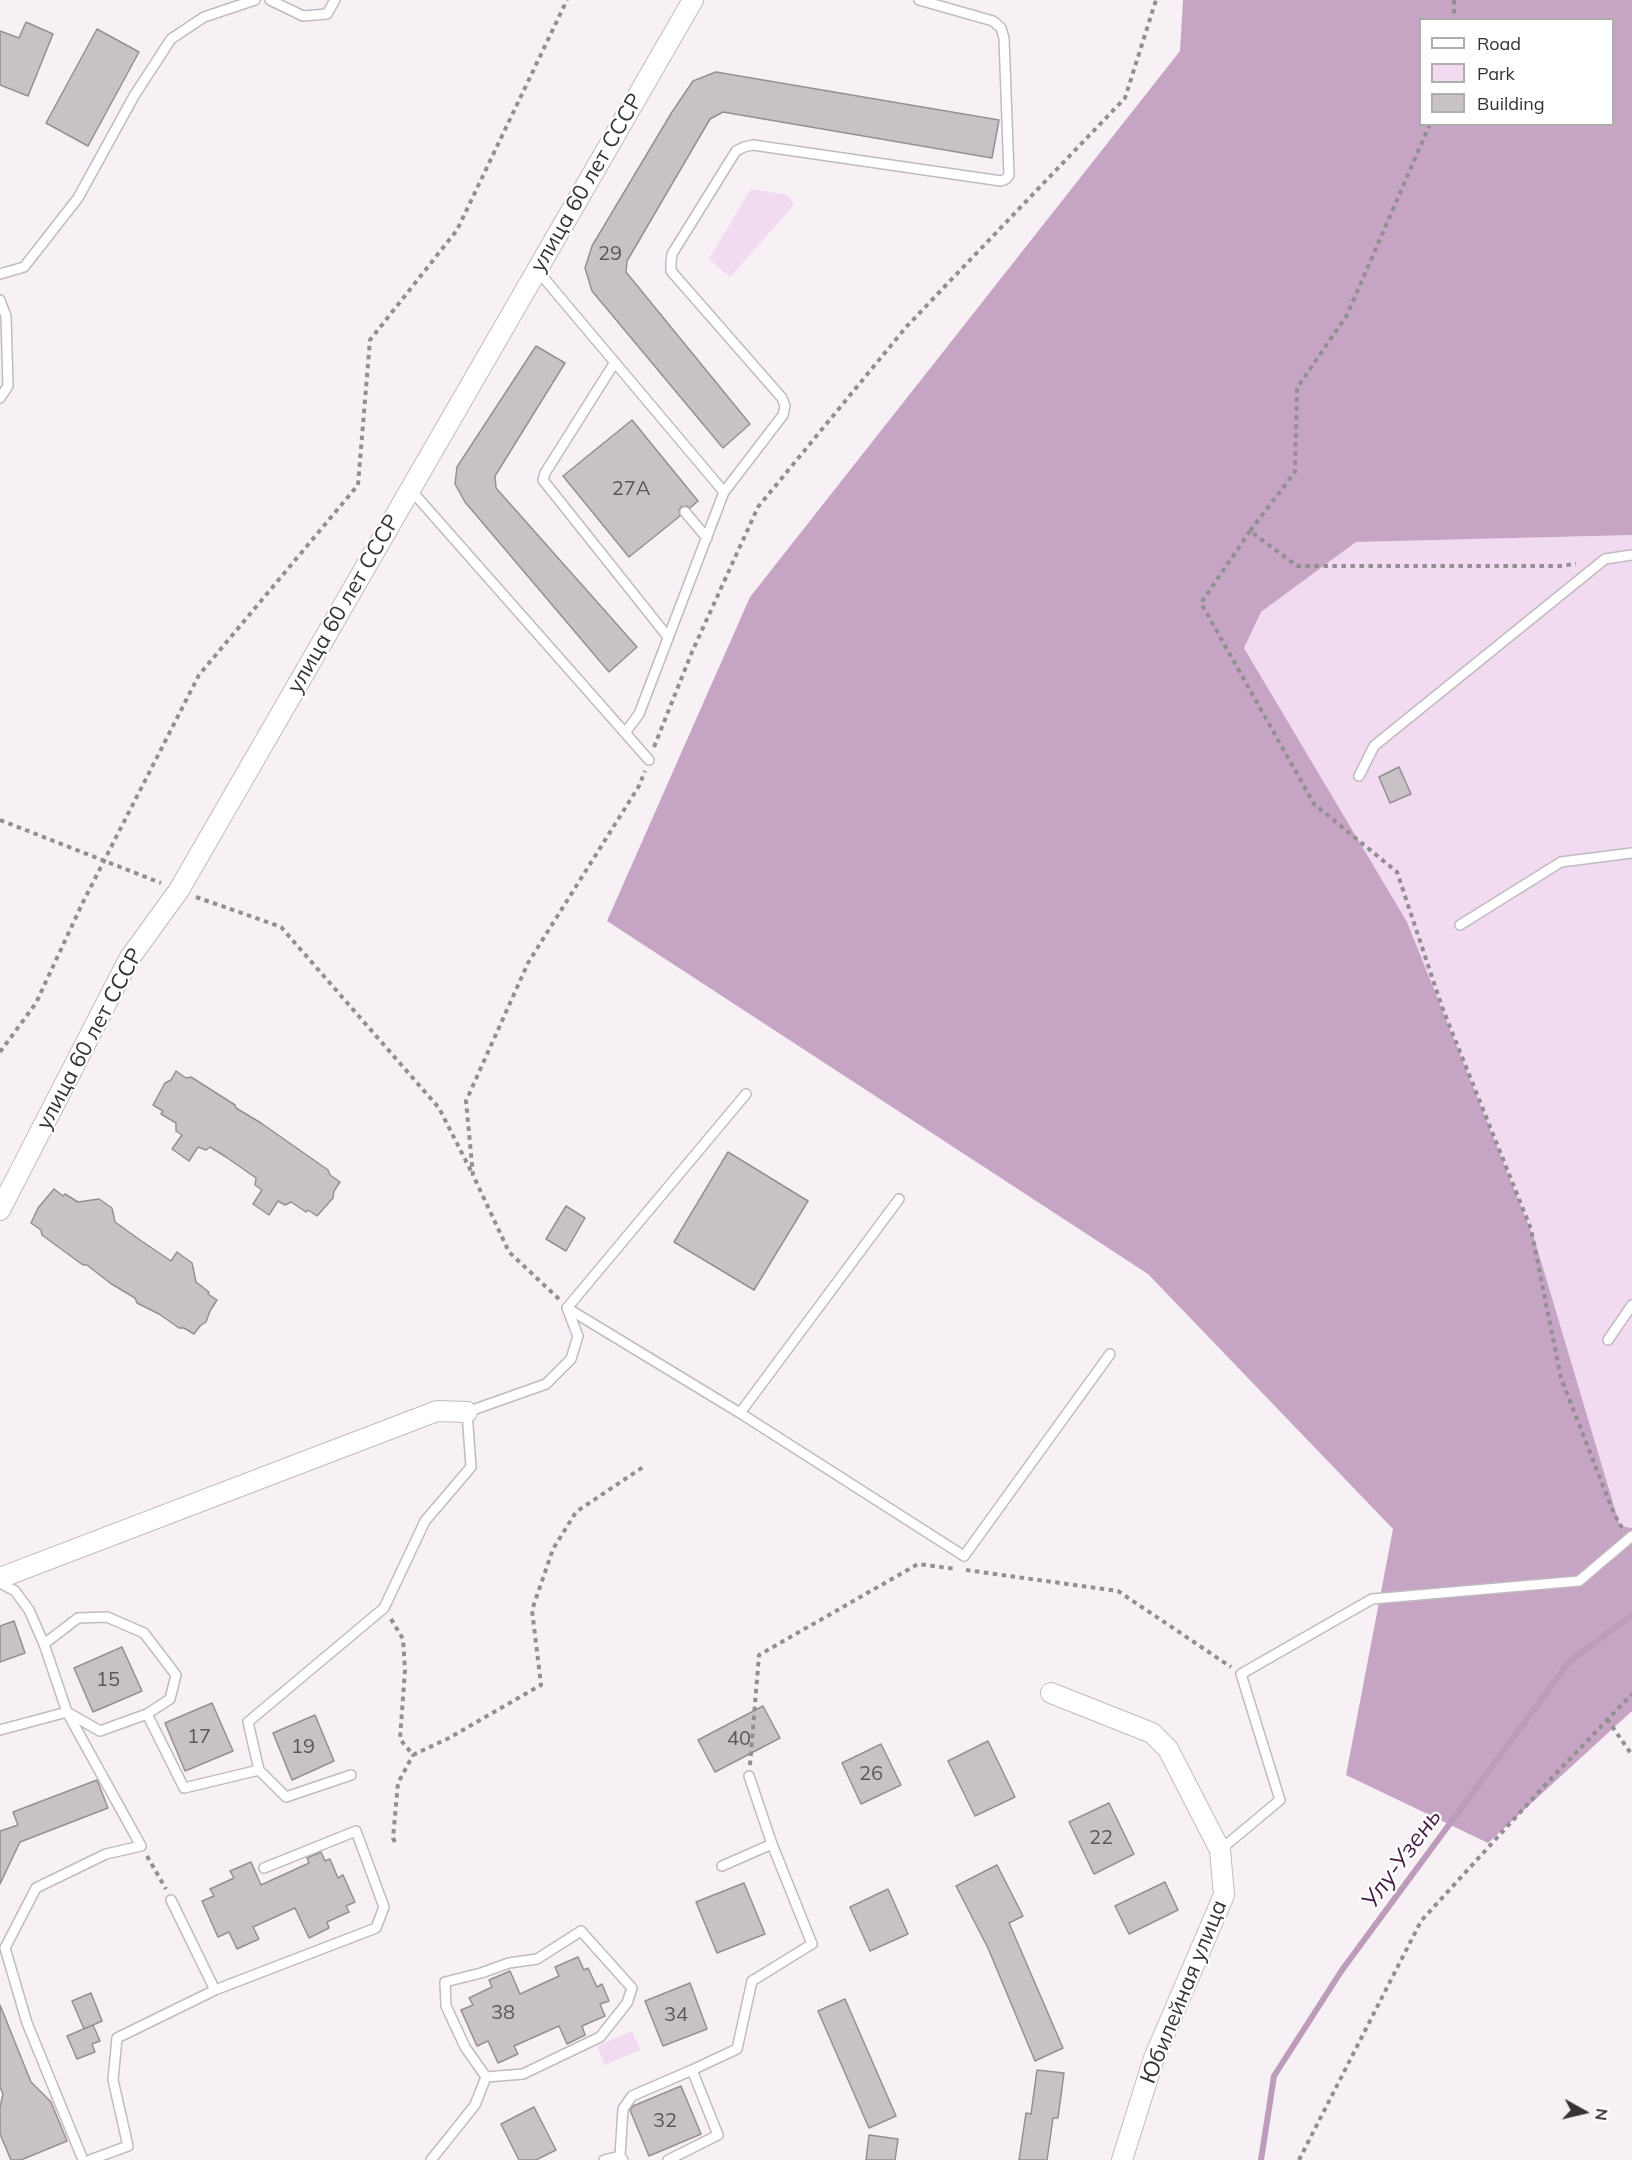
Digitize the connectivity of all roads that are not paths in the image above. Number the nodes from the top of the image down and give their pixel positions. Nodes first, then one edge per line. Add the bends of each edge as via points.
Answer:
1 (255, 0) edge
2 (270, 0) edge
3 (335, 0) edge
4 (919, 0) edge
5 (695, 1) edge
6 (537, 270) junction
7 (0, 274) edge
8 (0, 300) edge
9 (615, 362) junction
10 (0, 398) edge
11 (410, 489) junction
12 (724, 492) junction
13 (685, 512) dead end
14 (707, 538) junction
15 (1632, 555) edge
16 (668, 637) junction
17 (625, 733) junction
18 (649, 760) road end
19 (1359, 776) dead end
20 (1632, 853) edge
21 (1461, 925) dead end
22 (746, 1094) dead end
23 (899, 1199) dead end
24 (0, 1210) edge
25 (1632, 1305) edge
26 (567, 1308) junction
27 (1608, 1340) dead end
28 (1110, 1354) dead end
29 (467, 1412) junction
30 (740, 1413) junction
31 (1630, 1538) edge
32 (0, 1578) edge
33 (0, 1582) edge
34 (44, 1644) junction
35 (1051, 1693) dead end
36 (67, 1712) junction
37 (147, 1714) junction
38 (0, 1730) edge
39 (259, 1770) junction
40 (351, 1775) dead end
41 (749, 1776) road end
42 (772, 1844) junction
43 (1220, 1850) junction
44 (722, 1866) dead end
45 (264, 1868) dead end
46 (171, 1900) road end
47 (215, 1990) junction
48 (692, 2070) junction
49 (486, 2077) junction
50 (621, 2158) edge
51 (82, 2160) edge
52 (90, 2160) edge
53 (431, 2160) edge
54 (604, 2160) edge
55 (668, 2160) edge
56 (1122, 2160) edge

1 - 7 lane via 204,18 171,39 78,198 24,267
2 - 3 lane via 303,16 327,14
4 - 12 lane via 993,21 1001,28 1009,175 1001,181 753,145 736,151 672,254 671,263 671,271 785,406 783,415
5 - 6 street, улица 60 лет СССР
6 - 9 lane
6 - 11 street, улица 60 лет СССР
8 - 10 lane via 6,316 8,386
9 - 12 lane
9 - 16 lane via 543,480
11 - 17 lane
11 - 24 street, улица 60 лет СССР via 179,890 129,959
12 - 14 lane
13 - 14 lane
14 - 16 lane
15 - 19 lane via 1605,559 1374,746
16 - 17 lane via 639,714
17 - 18 lane
20 - 21 lane via 1561,862
22 - 26 lane
23 - 30 lane
25 - 27 lane
26 - 29 lane via 578,1336 571,1359 546,1384
26 - 30 lane
28 - 30 lane via 964,1556
29 - 32 street via 437,1411
29 - 39 lane via 471,1467 425,1521 384,1608 248,1722
31 - 43 lane via 1580,1581 1372,1599 1241,1674 1280,1800
33 - 34 lane via 15,1591 29,1610
34 - 36 lane
34 - 37 lane via 78,1618 107,1617 144,1633 176,1675 170,1699
35 - 43 street, Юбилейная улица via 1152,1733 1168,1749
36 - 37 lane via 100,1731
36 - 38 lane
36 - 51 lane via 141,1846 106,1854 36,1888 5,1948 27,2023
37 - 39 lane via 184,1788
39 - 40 lane via 286,1797
41 - 42 lane
42 - 44 lane
42 - 48 lane via 812,1944 752,1981 737,2049
43 - 56 street, Юбилейная улица via 1224,1895 1154,2058
45 - 47 lane via 356,1831 384,1907 376,1928
46 - 47 lane
47 - 52 lane via 117,2038 113,2080 128,2146
48 - 50 lane via 632,2096 623,2109
48 - 55 lane via 718,2135
49 - 49 lane via 465,2047 446,2006 445,1982 537,1959 580,1931 632,1988 627,2003 600,2037 523,2074
49 - 53 lane via 475,2105
50 - 54 lane

